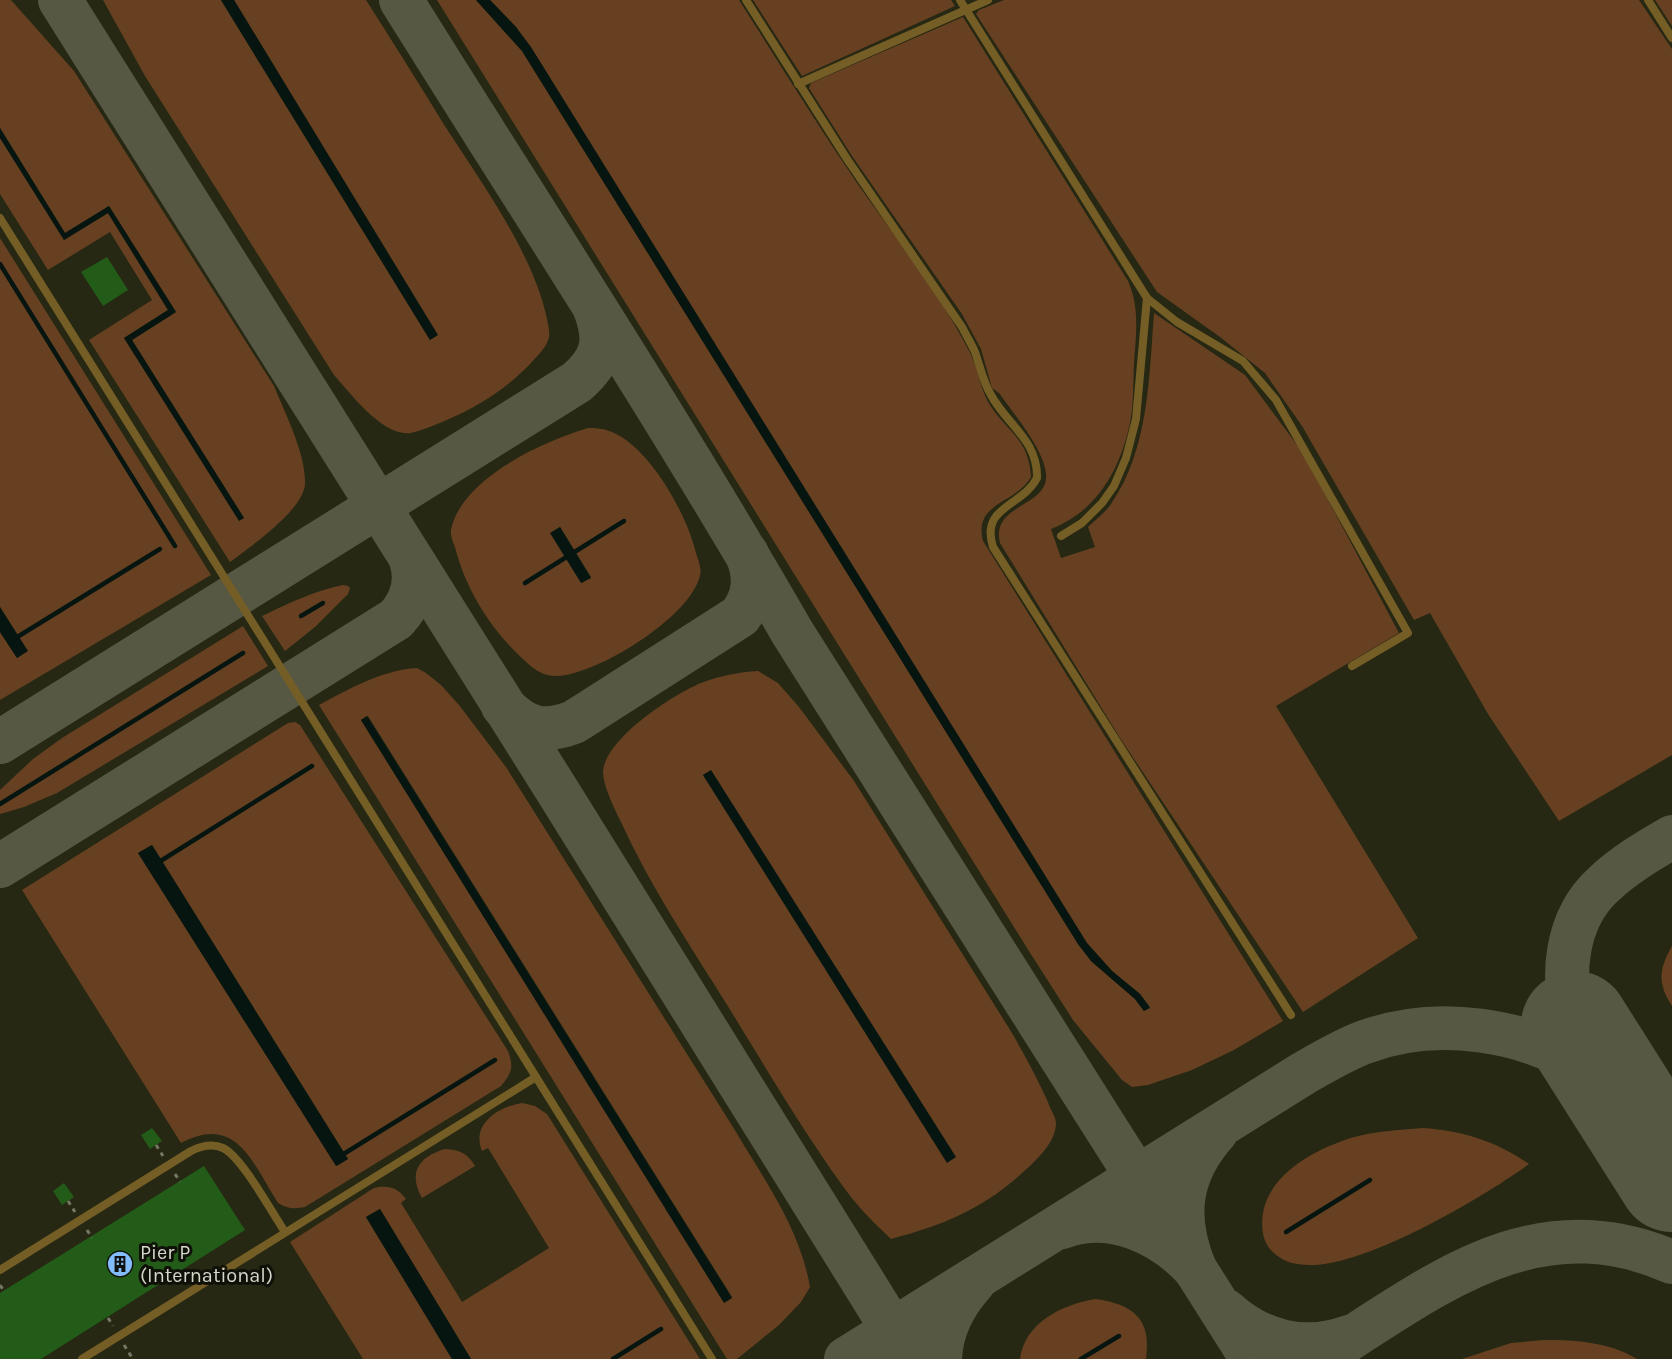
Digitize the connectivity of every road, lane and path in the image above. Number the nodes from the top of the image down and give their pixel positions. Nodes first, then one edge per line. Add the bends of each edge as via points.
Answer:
1 (746, 0) edge
2 (960, 0) edge
3 (988, 0) edge
4 (1648, 0) edge
5 (966, 9) junction
6 (1672, 38) edge
7 (798, 84) junction
8 (0, 218) edge
9 (1147, 298) junction
10 (1061, 536) dead end
11 (1352, 666) dead end
12 (1291, 1016) dead end
13 (536, 1077) junction
14 (285, 1232) junction
15 (0, 1270) edge
16 (0, 1284) edge
17 (4, 1291) dead end
18 (82, 1359) edge
19 (712, 1359) edge

1 - 7 lane
2 - 5 lane
3 - 5 lane
4 - 6 lane
5 - 7 lane
5 - 9 lane
7 - 12 lane via 962,327 991,395 1035,459 1037,478 1033,487 994,518 990,533 993,547
8 - 13 lane
9 - 10 lane via 1136,420 1126,458 1102,503 1082,523
9 - 11 lane via 1177,322 1243,361 1276,400 1408,633
13 - 14 lane
13 - 19 lane
14 - 15 lane via 237,1160 222,1148 206,1146 191,1151
14 - 18 lane
16 - 17 path

